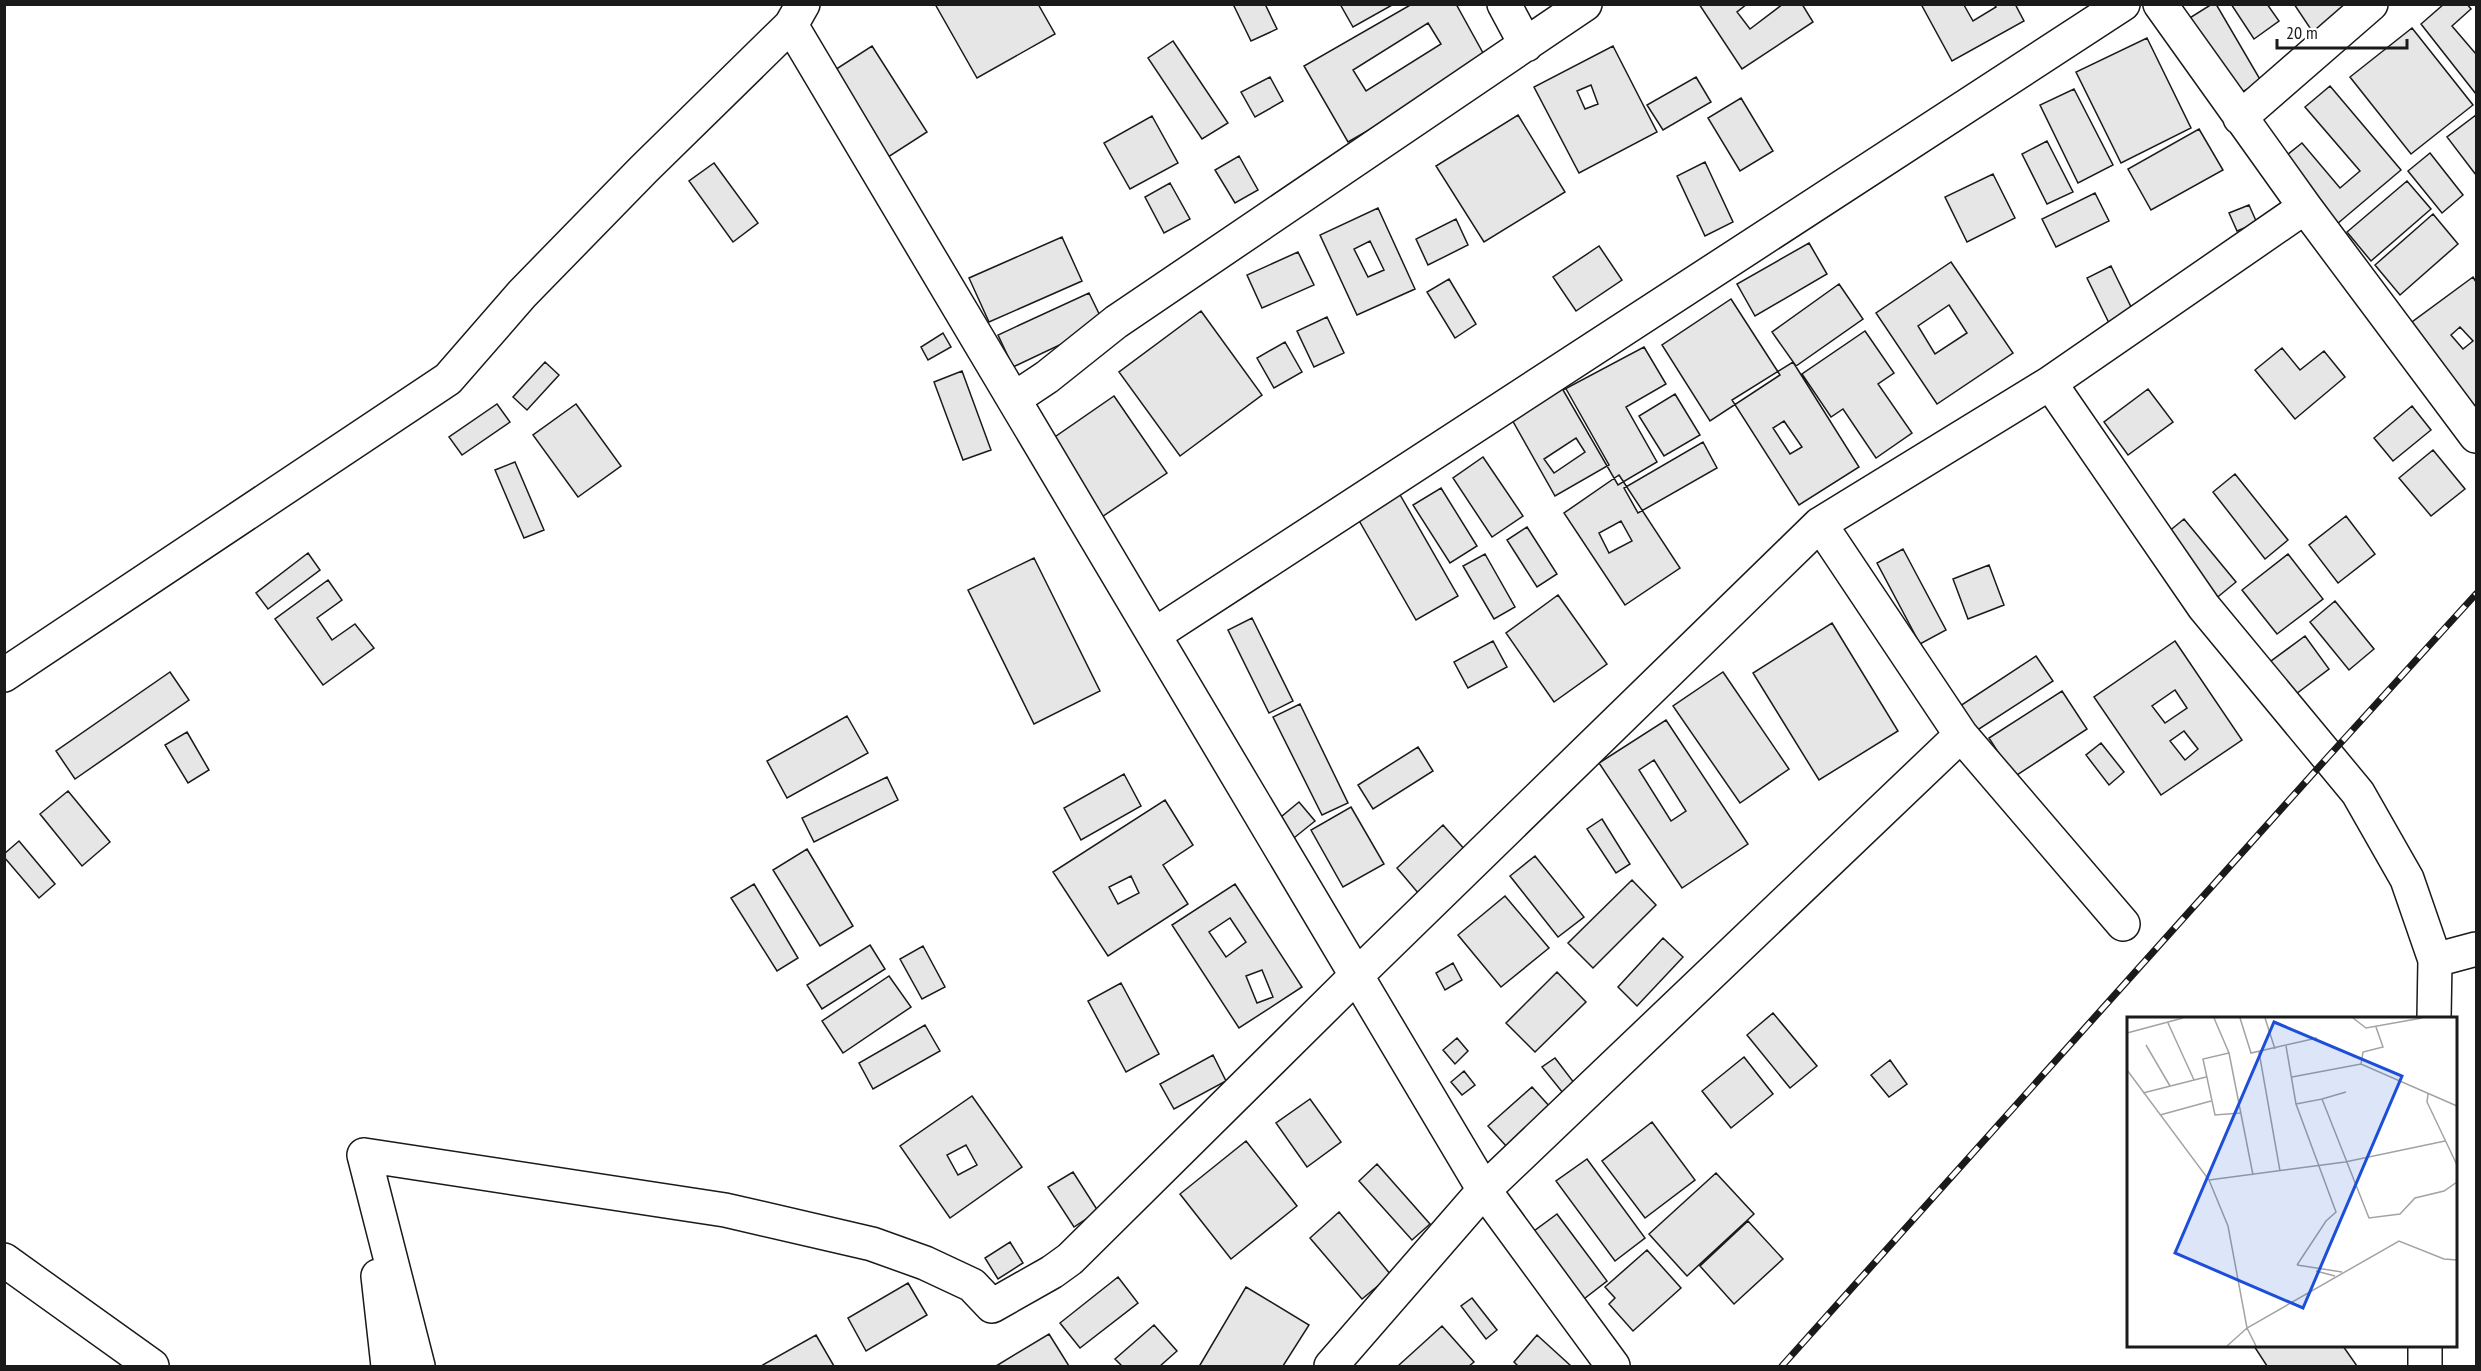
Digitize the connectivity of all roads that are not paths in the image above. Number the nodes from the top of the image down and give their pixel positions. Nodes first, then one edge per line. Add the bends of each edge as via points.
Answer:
1 (1504, 4) edge
2 (1585, 4) edge
3 (2123, 4) edge
4 (2160, 4) edge
5 (2371, 4) edge
6 (797, 15) edge
7 (1526, 45) junction
8 (2240, 118) junction
9 (2305, 207) junction
10 (2049, 382) junction
11 (1014, 399) junction
12 (2476, 436) edge
13 (1820, 524) junction
14 (1154, 635) junction
15 (4, 675) edge
16 (1961, 735) junction
17 (2123, 924) dead end
18 (2476, 949) edge
19 (2436, 960) junction
20 (1357, 975) junction
21 (2434, 1017) edge
22 (364, 1155) junction
23 (1484, 1190) junction
24 (4, 1260) edge
25 (2425, 1347) edge
26 (152, 1366) edge
27 (388, 1366) edge
28 (418, 1366) edge
29 (1331, 1366) edge
30 (1613, 1366) edge
31 (2424, 1366) edge

1 - 7 street
2 - 7 street
3 - 14 street
4 - 8 street
5 - 8 street
6 - 11 street
6 - 15 street via 522,294 448,379
7 - 11 street via 1116,322
8 - 9 street
9 - 10 street
9 - 12 street
10 - 13 street
10 - 19 street via 2204,607 2358,793 2407,879
11 - 14 street
13 - 16 street
13 - 20 street
14 - 20 street
16 - 17 street
16 - 23 street
18 - 19 street
19 - 21 street
20 - 22 street via 1070,1259 992,1306 972,1285 925,1263 862,1242 725,1210
20 - 23 street
22 - 27 street
22 - 28 street
23 - 29 street
23 - 30 street
24 - 26 street
25 - 31 street

